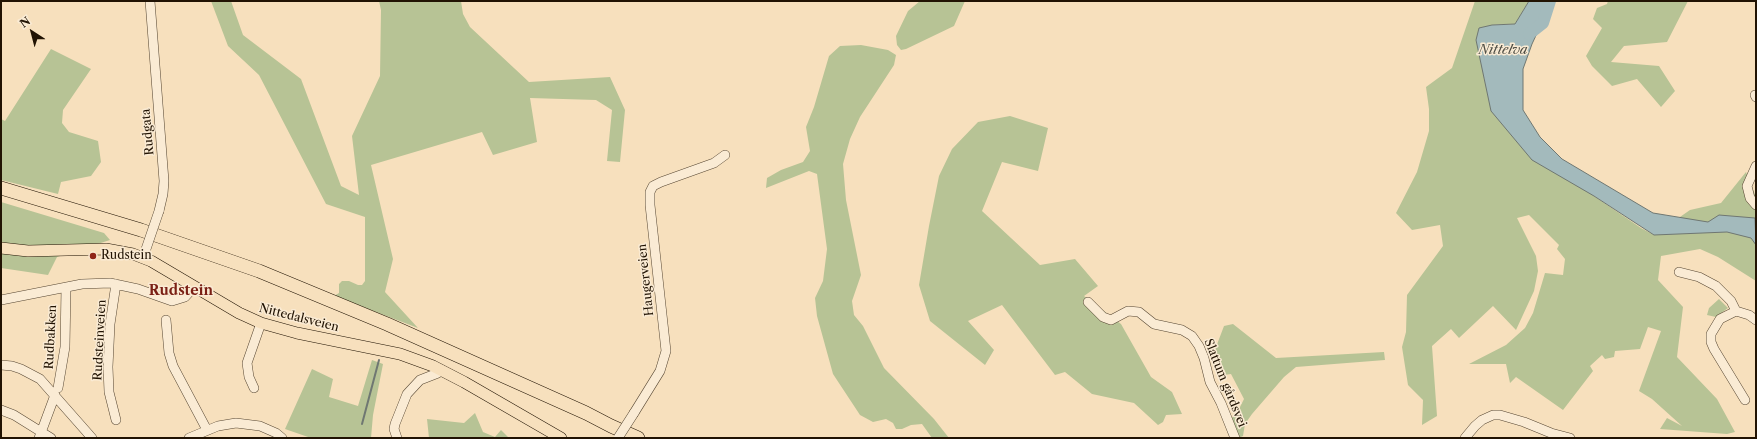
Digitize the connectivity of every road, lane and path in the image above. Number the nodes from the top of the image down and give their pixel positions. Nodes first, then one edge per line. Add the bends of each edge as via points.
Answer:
1 (150, 1) edge
2 (725, 155) dead end
3 (1756, 166) edge
4 (1, 188) edge
5 (1, 193) edge
6 (1756, 205) edge
7 (1, 248) edge
8 (144, 253) junction
9 (1679, 272) dead end
10 (116, 284) junction
11 (66, 287) junction
12 (194, 287) junction
13 (1, 300) edge
14 (1088, 302) dead end
15 (1736, 311) junction
16 (166, 320) dead end
17 (1756, 320) edge
18 (260, 323) junction
19 (1, 365) edge
20 (442, 370) junction
21 (254, 388) dead end
22 (56, 391) junction
23 (1744, 400) dead end
24 (1, 410) edge
25 (116, 420) dead end
26 (610, 426) junction
27 (206, 430) junction
28 (40, 434) edge
29 (51, 438) edge
30 (92, 438) edge
31 (189, 438) edge
32 (282, 438) edge
33 (397, 438) edge
34 (562, 438) edge
35 (618, 438) edge
36 (638, 438) edge
37 (1235, 438) edge
38 (1465, 438) edge
39 (1570, 438) edge

1 - 8 street, Rudgata, bridge via 164,194
2 - 35 street, Haugerveien, bridge via 714,163 661,182 653,186 650,192 666,351 660,372
3 - 6 street via 1746,186 1750,198
4 - 26 highway via 141,230 259,271 394,327 586,412
5 - 26 highway via 132,233 257,277 385,329 584,418
7 - 8 main road, Nittedalsveien via 28,252 106,249
8 - 12 main road, Nittedalsveien
9 - 15 street via 1716,286 1731,301
10 - 11 street, Rudsteinveien via 94,283
10 - 12 street, Rudsteinveien via 172,301 181,299
10 - 25 street, Rudsteinveien via 110,324 108,367 109,392
11 - 13 street, Rudsteinveien
11 - 22 street, Rudbakken via 64,347 61,376
12 - 18 main road, Nittedalsveien
14 - 37 street, Slattum gårdsvei via 1103,317 1111,320 1128,312 1139,312 1154,324 1182,330 1192,336 1199,346 1210,382
15 - 17 street
15 - 23 street via 1720,319 1711,342
16 - 27 street via 173,366
18 - 20 main road, Nittedalsveien via 400,354
18 - 21 street via 247,363
19 - 22 street via 30,373
20 - 33 street via 420,380 407,394 395,424
20 - 34 main road, Nittedalsveien
22 - 28 street, Rudbakken
22 - 30 street
24 - 28 street via 14,415
26 - 36 highway
27 - 31 street
27 - 32 street via 245,423 265,428
28 - 29 street
38 - 39 street via 1482,420 1500,414

